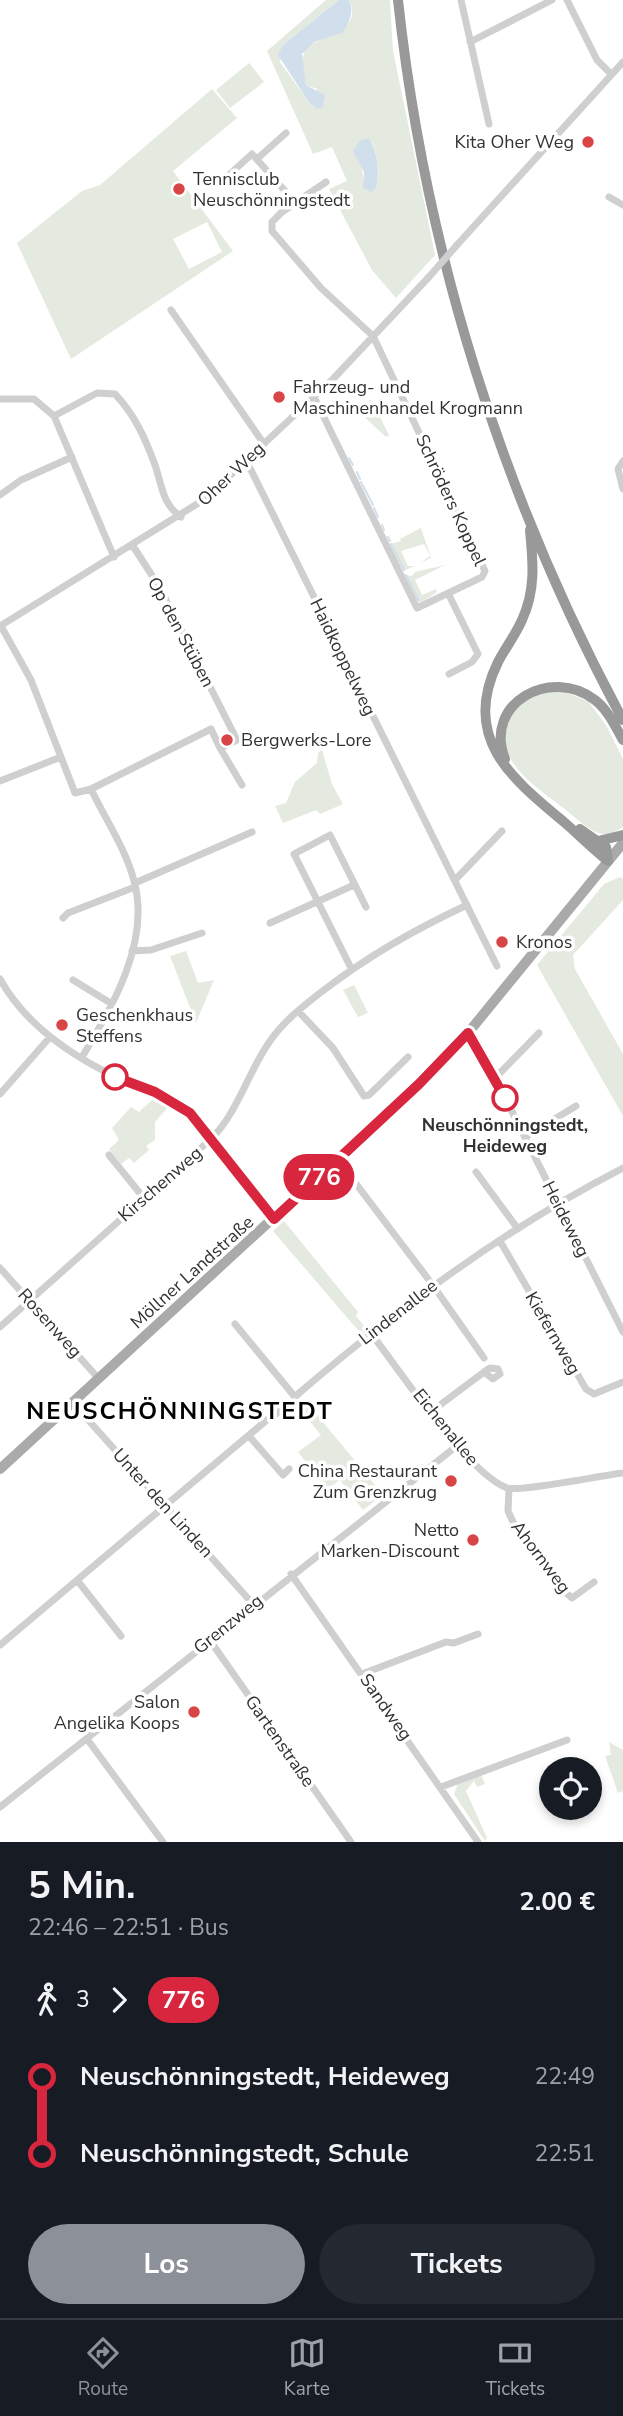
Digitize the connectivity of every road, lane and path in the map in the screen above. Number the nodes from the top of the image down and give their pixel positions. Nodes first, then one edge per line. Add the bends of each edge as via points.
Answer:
1 (398, 0) edge
2 (461, 0) edge
3 (552, 0) edge
4 (567, 0) edge
5 (470, 42) junction
6 (623, 62) edge
7 (611, 74) junction
8 (489, 124) dead end
9 (286, 133) dead end
10 (258, 158) junction
11 (326, 182) dead end
12 (220, 183) dead end
13 (609, 197) dead end
14 (290, 205) junction
15 (623, 205) edge
16 (171, 310) dead end
17 (373, 336) junction
18 (314, 397) junction
19 (0, 399) edge
20 (54, 416) junction
21 (264, 444) junction
22 (72, 457) junction
23 (246, 460) junction
24 (623, 461) edge
25 (623, 489) edge
26 (0, 495) edge
27 (181, 517) junction
28 (529, 520) junction
29 (133, 546) junction
30 (114, 557) junction
31 (448, 593) junction
32 (1, 626) edge
33 (449, 674) dead end
34 (227, 720) junction
35 (623, 720) edge
36 (211, 729) junction
37 (623, 740) edge
38 (220, 748) junction
39 (61, 757) junction
40 (0, 781) edge
41 (242, 785) dead end
42 (91, 789) junction
43 (502, 831) dead end
44 (252, 832) dead end
45 (623, 835) edge
46 (598, 841) junction
47 (623, 844) edge
48 (608, 861) junction
49 (454, 880) junction
50 (135, 885) junction
51 (354, 885) junction
52 (319, 903) junction
53 (467, 905) junction
54 (366, 907) dead end
55 (63, 918) dead end
56 (270, 923) dead end
57 (202, 933) dead end
58 (132, 951) junction
59 (498, 966) dead end
60 (351, 968) junction
61 (0, 979) edge
62 (73, 980) dead end
63 (112, 1004) junction
64 (298, 1011) junction
65 (468, 1033) junction
66 (539, 1033) dead end
67 (50, 1037) junction
68 (82, 1057) junction
69 (408, 1057) dead end
70 (495, 1078) junction
71 (0, 1094) edge
72 (576, 1106) dead end
73 (525, 1137) junction
74 (212, 1138) junction
75 (109, 1155) dead end
76 (338, 1160) junction
77 (623, 1168) edge
78 (476, 1172) dead end
79 (143, 1197) junction
80 (558, 1202) junction
81 (274, 1219) junction
82 (518, 1229) junction
83 (500, 1241) junction
84 (0, 1268) edge
85 (432, 1284) junction
86 (30, 1301) junction
87 (235, 1324) dead end
88 (0, 1327) edge
89 (370, 1332) junction
90 (623, 1332) edge
91 (484, 1359) dead end
92 (484, 1372) dead end
93 (99, 1378) junction
94 (623, 1382) edge
95 (295, 1397) junction
96 (73, 1403) junction
97 (432, 1411) junction
98 (249, 1436) junction
99 (458, 1444) junction
100 (0, 1469) edge
101 (289, 1469) dead end
102 (623, 1473) edge
103 (509, 1489) junction
104 (166, 1507) junction
105 (291, 1574) junction
106 (78, 1580) junction
107 (594, 1582) dead end
108 (253, 1604) junction
109 (478, 1634) dead end
110 (121, 1636) dead end
111 (209, 1639) junction
112 (0, 1645) edge
113 (362, 1674) junction
114 (87, 1739) junction
115 (567, 1740) dead end
116 (441, 1787) junction
117 (0, 1807) edge
118 (163, 1842) edge
119 (351, 1842) edge
120 (478, 1842) edge

1 - 28 highway via 415,120 451,287 496,434
2 - 5 street
3 - 5 street
4 - 7 street via 597,60
5 - 8 street
6 - 7 street
7 - 17 street, Oher Weg, bridge
9 - 10 street
10 - 12 street via 252,154
10 - 14 street via 286,192
11 - 14 street
13 - 15 street
14 - 17 street via 272,222 272,231 321,288
16 - 21 street
17 - 18 street, Oher Weg
17 - 31 street, Schröders Koppel via 485,571 482,577
18 - 21 street, Oher Weg
18 - 31 street, Schröders Koppel via 417,608
19 - 20 street via 34,399
20 - 22 street
20 - 27 street via 97,393 115,394 132,412 144,436 166,503
21 - 23 street, Oher Weg
22 - 26 street
22 - 30 street
23 - 27 street, Oher Weg
23 - 49 street, Haidkoppelweg
24 - 25 street via 618,469
27 - 29 street, Oher Weg
28 - 35 highway
28 - 48 highway via 530,601 490,682 488,733 500,763 517,783
29 - 30 street, Oher Weg
29 - 34 street, Op den Stüben via 166,599
30 - 32 street, Oher Weg
31 - 33 street via 478,654
32 - 39 street via 31,680
34 - 36 street
34 - 38 street, Op den Stüben via 237,740
36 - 38 street
36 - 42 street
37 - 46 highway via 600,704 580,691 560,686 543,687 519,699 501,728 502,753 514,774
38 - 41 street
39 - 40 street
39 - 42 street via 75,793
42 - 50 street
43 - 49 street
44 - 50 street
45 - 46 highway
46 - 48 highway via 606,847
47 - 48 main road, Möllner Landstraße
48 - 65 main road, Möllner Landstraße
49 - 53 street, Haidkoppelweg
50 - 55 street
50 - 58 street via 139,907
51 - 52 street
51 - 52 street via 330,835 294,854
51 - 54 street
52 - 56 street
52 - 60 street
53 - 59 street, Haidkoppelweg
53 - 60 street, Kirschenweg via 390,942
57 - 58 street via 154,950
58 - 63 street
60 - 64 street, Kirschenweg
61 - 67 street via 19,1007
62 - 63 street
63 - 68 street
64 - 69 street via 333,1048 364,1096
64 - 74 street, Kirschenweg via 270,1041 233,1110
65 - 70 street, Heideweg
65 - 76 main road, Möllner Landstraße
66 - 70 street
67 - 68 street
67 - 71 street
68 - 74 street via 179,1104
70 - 73 street, Heideweg
72 - 73 street
73 - 80 street, Heideweg
74 - 79 street, Kirschenweg
74 - 81 street
75 - 79 street
76 - 81 main road, Möllner Landstraße
76 - 85 street
77 - 80 street, Lindenallee
78 - 82 street
79 - 86 street, Kirschenweg
80 - 82 street, Lindenallee
80 - 90 street, Heideweg
81 - 93 main road, Möllner Landstraße
82 - 83 street, Lindenallee
83 - 85 street, Lindenallee
83 - 94 street, Kiefernweg via 586,1389 594,1394
84 - 86 street, Rosenweg
85 - 89 street, Lindenallee
85 - 91 street
86 - 88 street, Kirschenweg
86 - 93 street, Rosenweg
87 - 95 street
89 - 95 street, Lindenallee
89 - 97 street, Eichenallee
92 - 97 street
93 - 96 main road, Möllner Landstraße
95 - 98 street, Lindenallee
96 - 100 main road, Möllner Landstraße
96 - 104 street, Unter den Linden
97 - 99 street, Eichenallee
98 - 101 street via 282,1475
98 - 104 street, Lindenallee
99 - 103 street, Eichenallee via 488,1478
99 - 105 street, Grenzweg
102 - 103 street
103 - 107 street, Ahornweg via 508,1511 513,1522 558,1586 572,1598
104 - 106 street, Lindenallee
104 - 108 street, Unter den Linden
105 - 108 street, Grenzweg
105 - 113 street, Sandweg
106 - 110 street
106 - 112 street, Lindenallee
108 - 111 street, Grenzweg
109 - 113 street
111 - 114 street, Grenzweg
111 - 119 street, Gartenstraße
113 - 116 street, Sandweg
114 - 117 street, Grenzweg
114 - 118 street
115 - 116 street
116 - 120 street, Sandweg

